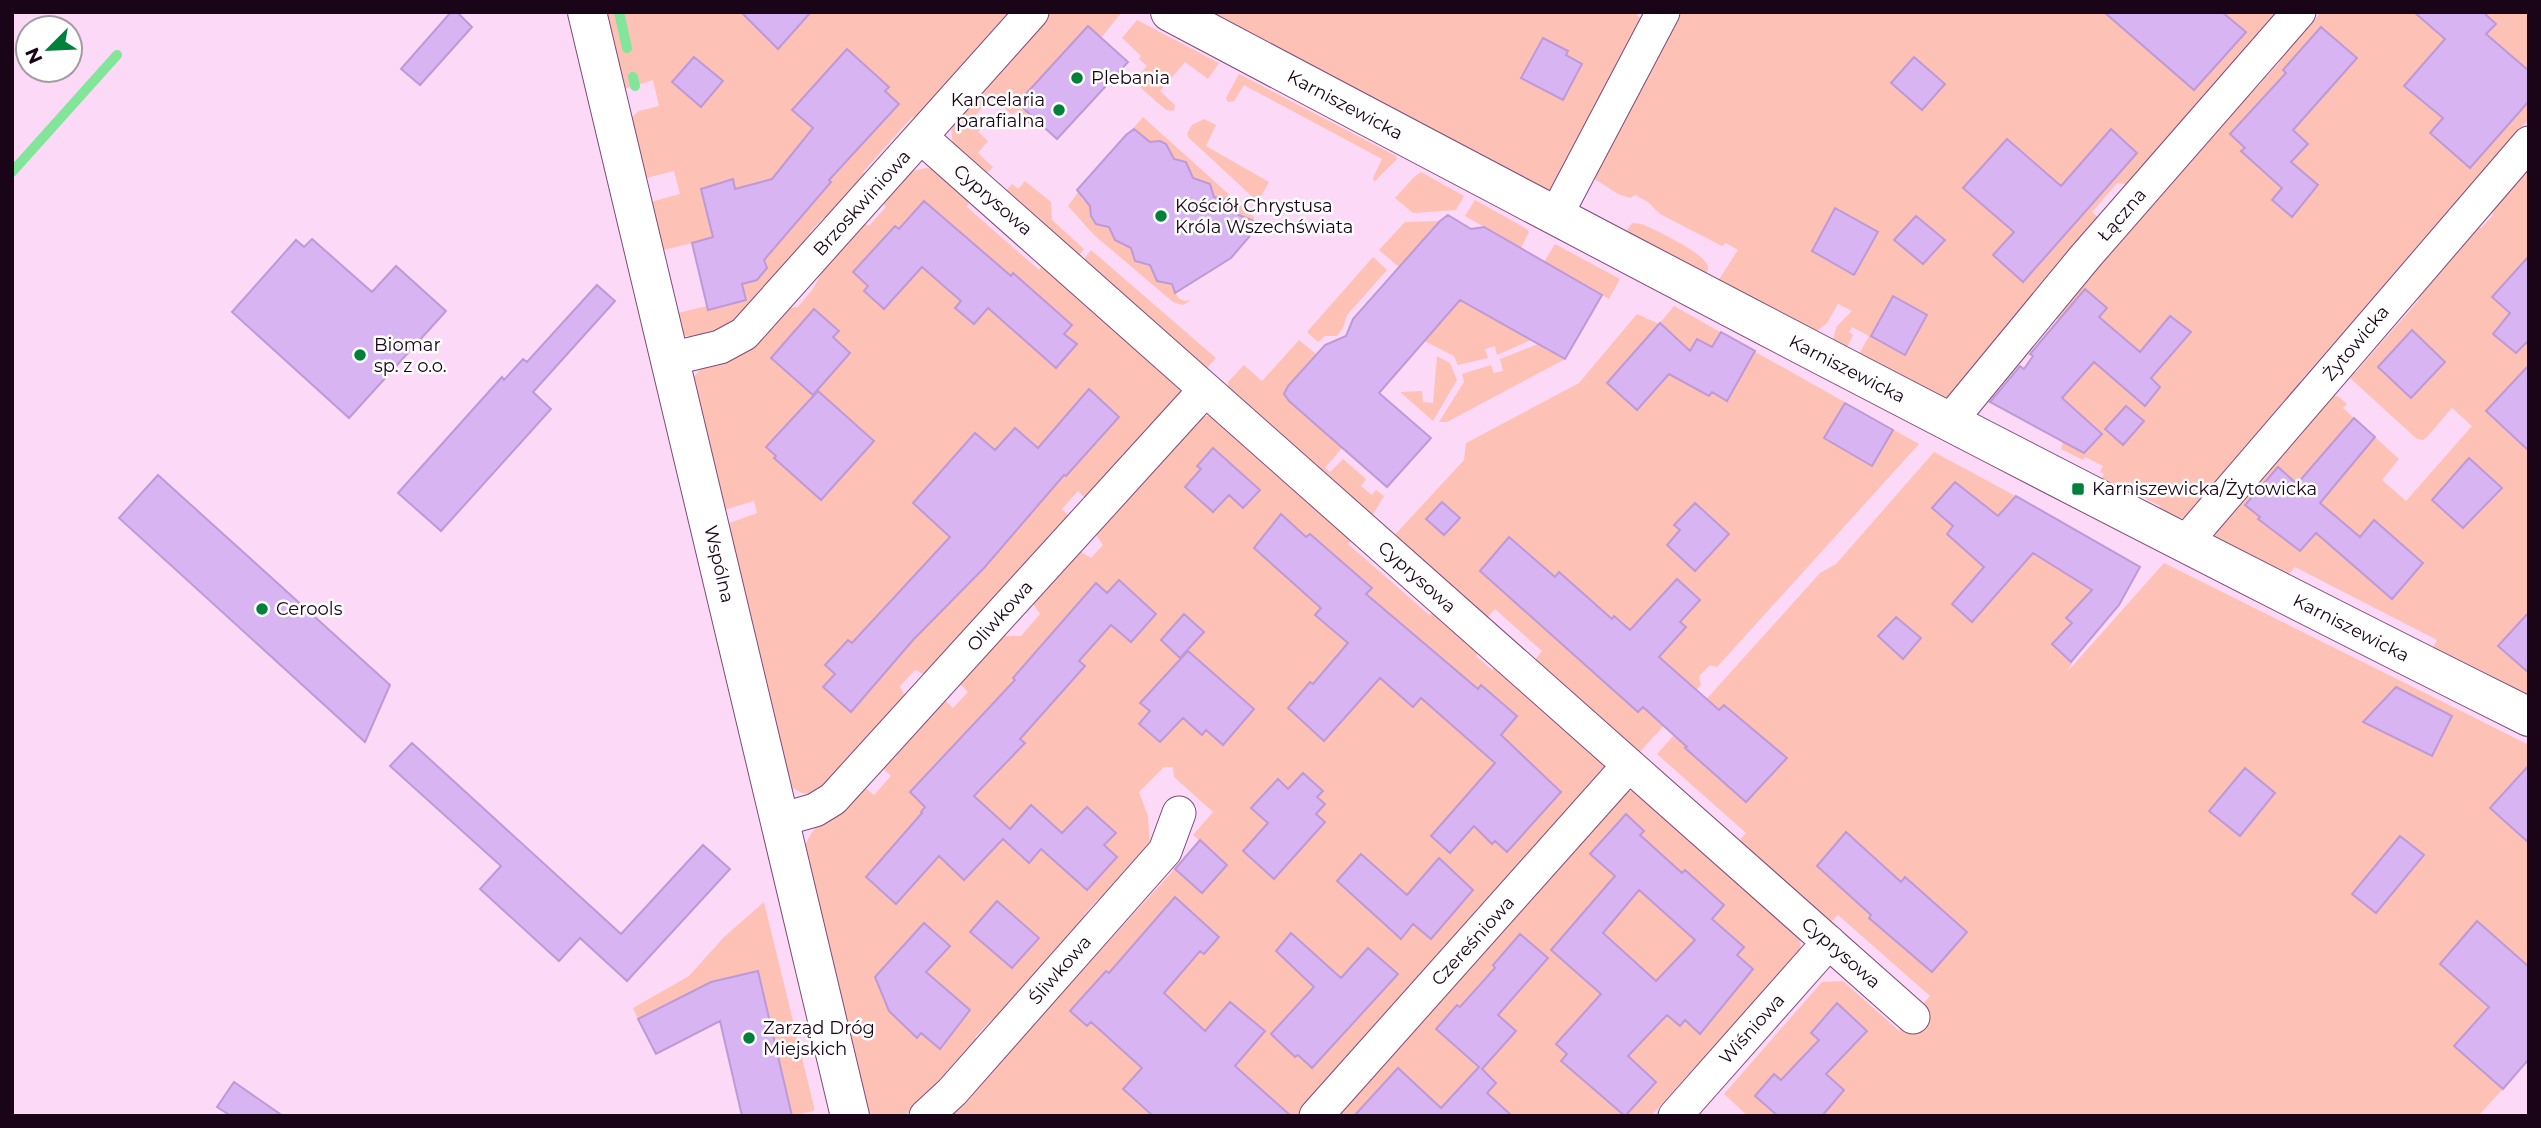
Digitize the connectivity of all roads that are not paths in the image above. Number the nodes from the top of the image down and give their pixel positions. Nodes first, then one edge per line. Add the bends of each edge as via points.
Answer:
1 (587, 12) edge
2 (1032, 12) edge
3 (1170, 12) edge
4 (1663, 12) edge
5 (2299, 12) edge
6 (921, 137) junction
7 (2529, 143) edge
8 (1555, 217) junction
9 (670, 359) junction
10 (1205, 390) junction
11 (1949, 422) junction
12 (2184, 544) junction
13 (2529, 717) edge
14 (1629, 765) junction
15 (1179, 814) dead end
16 (780, 820) junction
17 (1829, 942) junction
18 (1913, 1017) dead end
19 (850, 1116) edge
20 (926, 1116) edge
21 (1316, 1116) edge
22 (1675, 1116) edge

1 - 9 street, Wspólna
2 - 6 street, Brzoskwiniowa
3 - 8 street, Karniszewicka
4 - 8 street
5 - 11 street, Łączna via 2085,257
6 - 9 street, Brzoskwiniowa via 744,334 720,347
6 - 10 street, Cyprysowa
7 - 12 street, Żytowicka
8 - 11 street, Karniszewicka
9 - 16 street, Wspólna
10 - 14 street, Cyprysowa
10 - 16 street, Oliwkowa via 833,799 815,810
11 - 12 street, Karniszewicka
12 - 13 street, Karniszewicka
14 - 17 street, Cyprysowa
14 - 21 street, Czereśniowa
15 - 20 street, Śliwkowa via 1165,850
16 - 19 street, Wspólna
17 - 18 street, Cyprysowa
17 - 22 street, Wiśniowa

